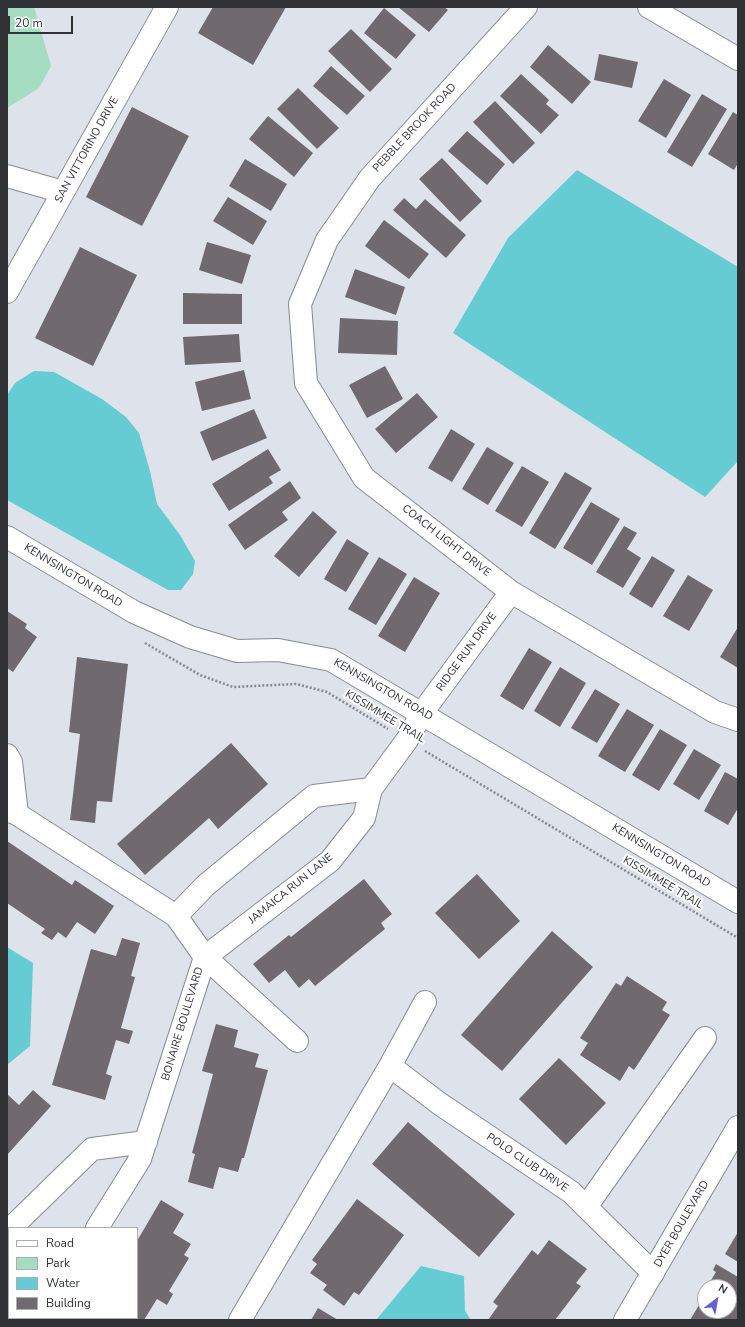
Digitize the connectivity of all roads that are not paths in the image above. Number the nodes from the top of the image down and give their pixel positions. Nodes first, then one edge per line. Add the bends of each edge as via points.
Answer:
1 (167, 7) edge
2 (526, 7) edge
3 (649, 7) edge
4 (738, 59) edge
5 (7, 176) edge
6 (63, 192) junction
7 (319, 259) joint
8 (7, 292) edge
9 (7, 537) edge
10 (512, 592) junction
11 (422, 713) junction
12 (738, 720) edge
13 (7, 755) edge
14 (371, 789) junction
15 (12, 812) edge
16 (738, 902) edge
17 (176, 916) junction
18 (205, 956) junction
19 (425, 1002) dead end
20 (705, 1038) dead end
21 (297, 1041) dead end
22 (390, 1066) junction
23 (738, 1127) edge
24 (146, 1142) junction
25 (586, 1208) junction
26 (12, 1227) edge
27 (98, 1227) edge
28 (653, 1273) junction
29 (240, 1320) edge
30 (625, 1320) edge

1 - 6 street, SAN VITTORINO DRIVE
2 - 7 street, PEBBLE BROOK ROAD via 370,178 327,240
3 - 4 street
5 - 6 street
6 - 8 street, SAN VITTORINO DRIVE
7 - 10 street, COACH LIGHT DRIVE via 300,304 306,383 364,478
9 - 11 street, KENNSINGTON ROAD via 134,612 190,637 237,651 278,650 331,660
10 - 11 street, RIDGE RUN DRIVE
10 - 12 street, COACH LIGHT DRIVE via 715,712
11 - 14 street, JAMAICA RUN LANE via 407,740
11 - 16 street, KENNSINGTON ROAD
13 - 15 street via 11,762
14 - 17 street via 314,796 206,885
14 - 18 street, JAMAICA RUN LANE via 364,818 330,861
15 - 17 street, BONAIRE BOULEVARD
17 - 18 street, BONAIRE BOULEVARD
18 - 21 street
18 - 24 street, BONAIRE BOULEVARD
19 - 22 street
20 - 25 street
22 - 25 street, POLO CLUB DRIVE via 440,1104 571,1192
22 - 29 street
23 - 28 street, DYER BOULEVARD
24 - 26 street via 92,1149
24 - 27 street, BONAIRE BOULEVARD via 140,1159
25 - 28 street, POLO CLUB DRIVE
28 - 30 street, DYER BOULEVARD

